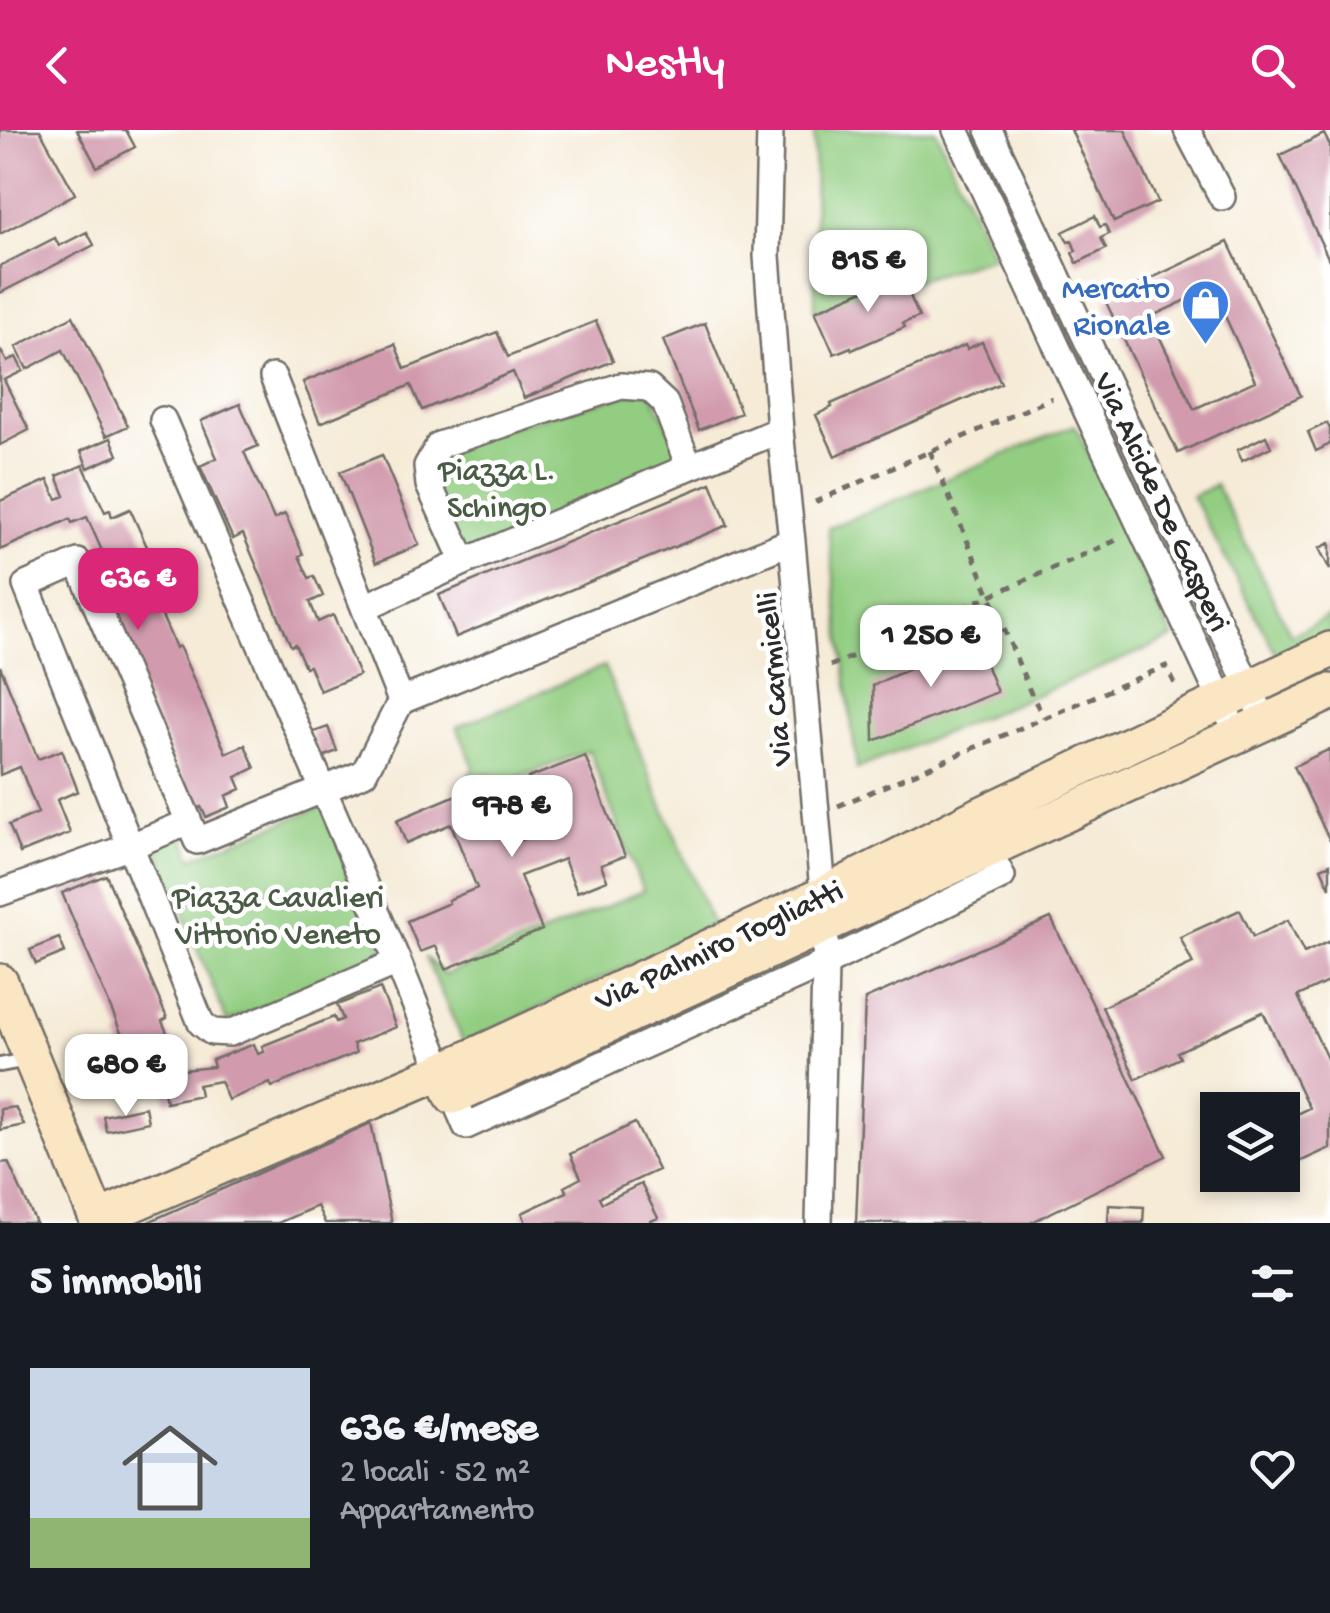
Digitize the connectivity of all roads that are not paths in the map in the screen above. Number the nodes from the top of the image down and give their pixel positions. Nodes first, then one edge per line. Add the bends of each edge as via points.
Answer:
1 (770, 130) edge
2 (956, 130) edge
3 (988, 130) edge
4 (1187, 130) edge
5 (1222, 197) dead end
6 (273, 377) dead end
7 (163, 420) dead end
8 (780, 430) junction
9 (689, 468) junction
10 (792, 541) junction
11 (464, 562) junction
12 (365, 607) junction
13 (1330, 650) edge
14 (1330, 692) edge
15 (1235, 693) junction
16 (401, 702) junction
17 (1251, 729) junction
18 (325, 791) junction
19 (189, 822) junction
20 (980, 834) junction
21 (131, 846) junction
22 (0, 893) edge
23 (825, 910) junction
24 (398, 962) junction
25 (826, 963) junction
26 (0, 982) edge
27 (16, 1062) edge
28 (448, 1084) junction
29 (98, 1221) edge
30 (819, 1223) edge

1 - 8 street, Via Carmicelli via 767,256
2 - 15 street, Via Alcide De Gasperi via 1141,528
3 - 15 street, Via Alcide De Gasperi
4 - 5 street
6 - 12 street
7 - 18 street
8 - 9 street
8 - 10 street, Via Carmicelli
9 - 11 street
9 - 11 street via 665,403 649,388 621,386 440,445 428,466 430,485
10 - 16 street
10 - 23 street, Via Carmicelli
11 - 12 street
12 - 16 street
13 - 15 street, Via Palmiro Togliatti
14 - 17 street, Via Palmiro Togliatti
15 - 17 street, Via Alcide De Gasperi
15 - 20 street, Via Palmiro Togliatti
16 - 18 street via 364,774
17 - 20 street, Via Palmiro Togliatti
18 - 19 street via 197,841
18 - 24 street
19 - 21 street
19 - 21 street via 78,562 26,585
20 - 23 street, Via Palmiro Togliatti
20 - 25 street via 1002,876
21 - 22 street
21 - 24 street via 201,1023 212,1032 230,1032
23 - 25 street, Via Carmicelli
23 - 28 street, Via Palmiro Togliatti
24 - 28 street
25 - 28 street via 466,1126
25 - 30 street, Via Carmicelli
26 - 27 street
27 - 29 street
28 - 29 street, Via Palmiro Togliatti

